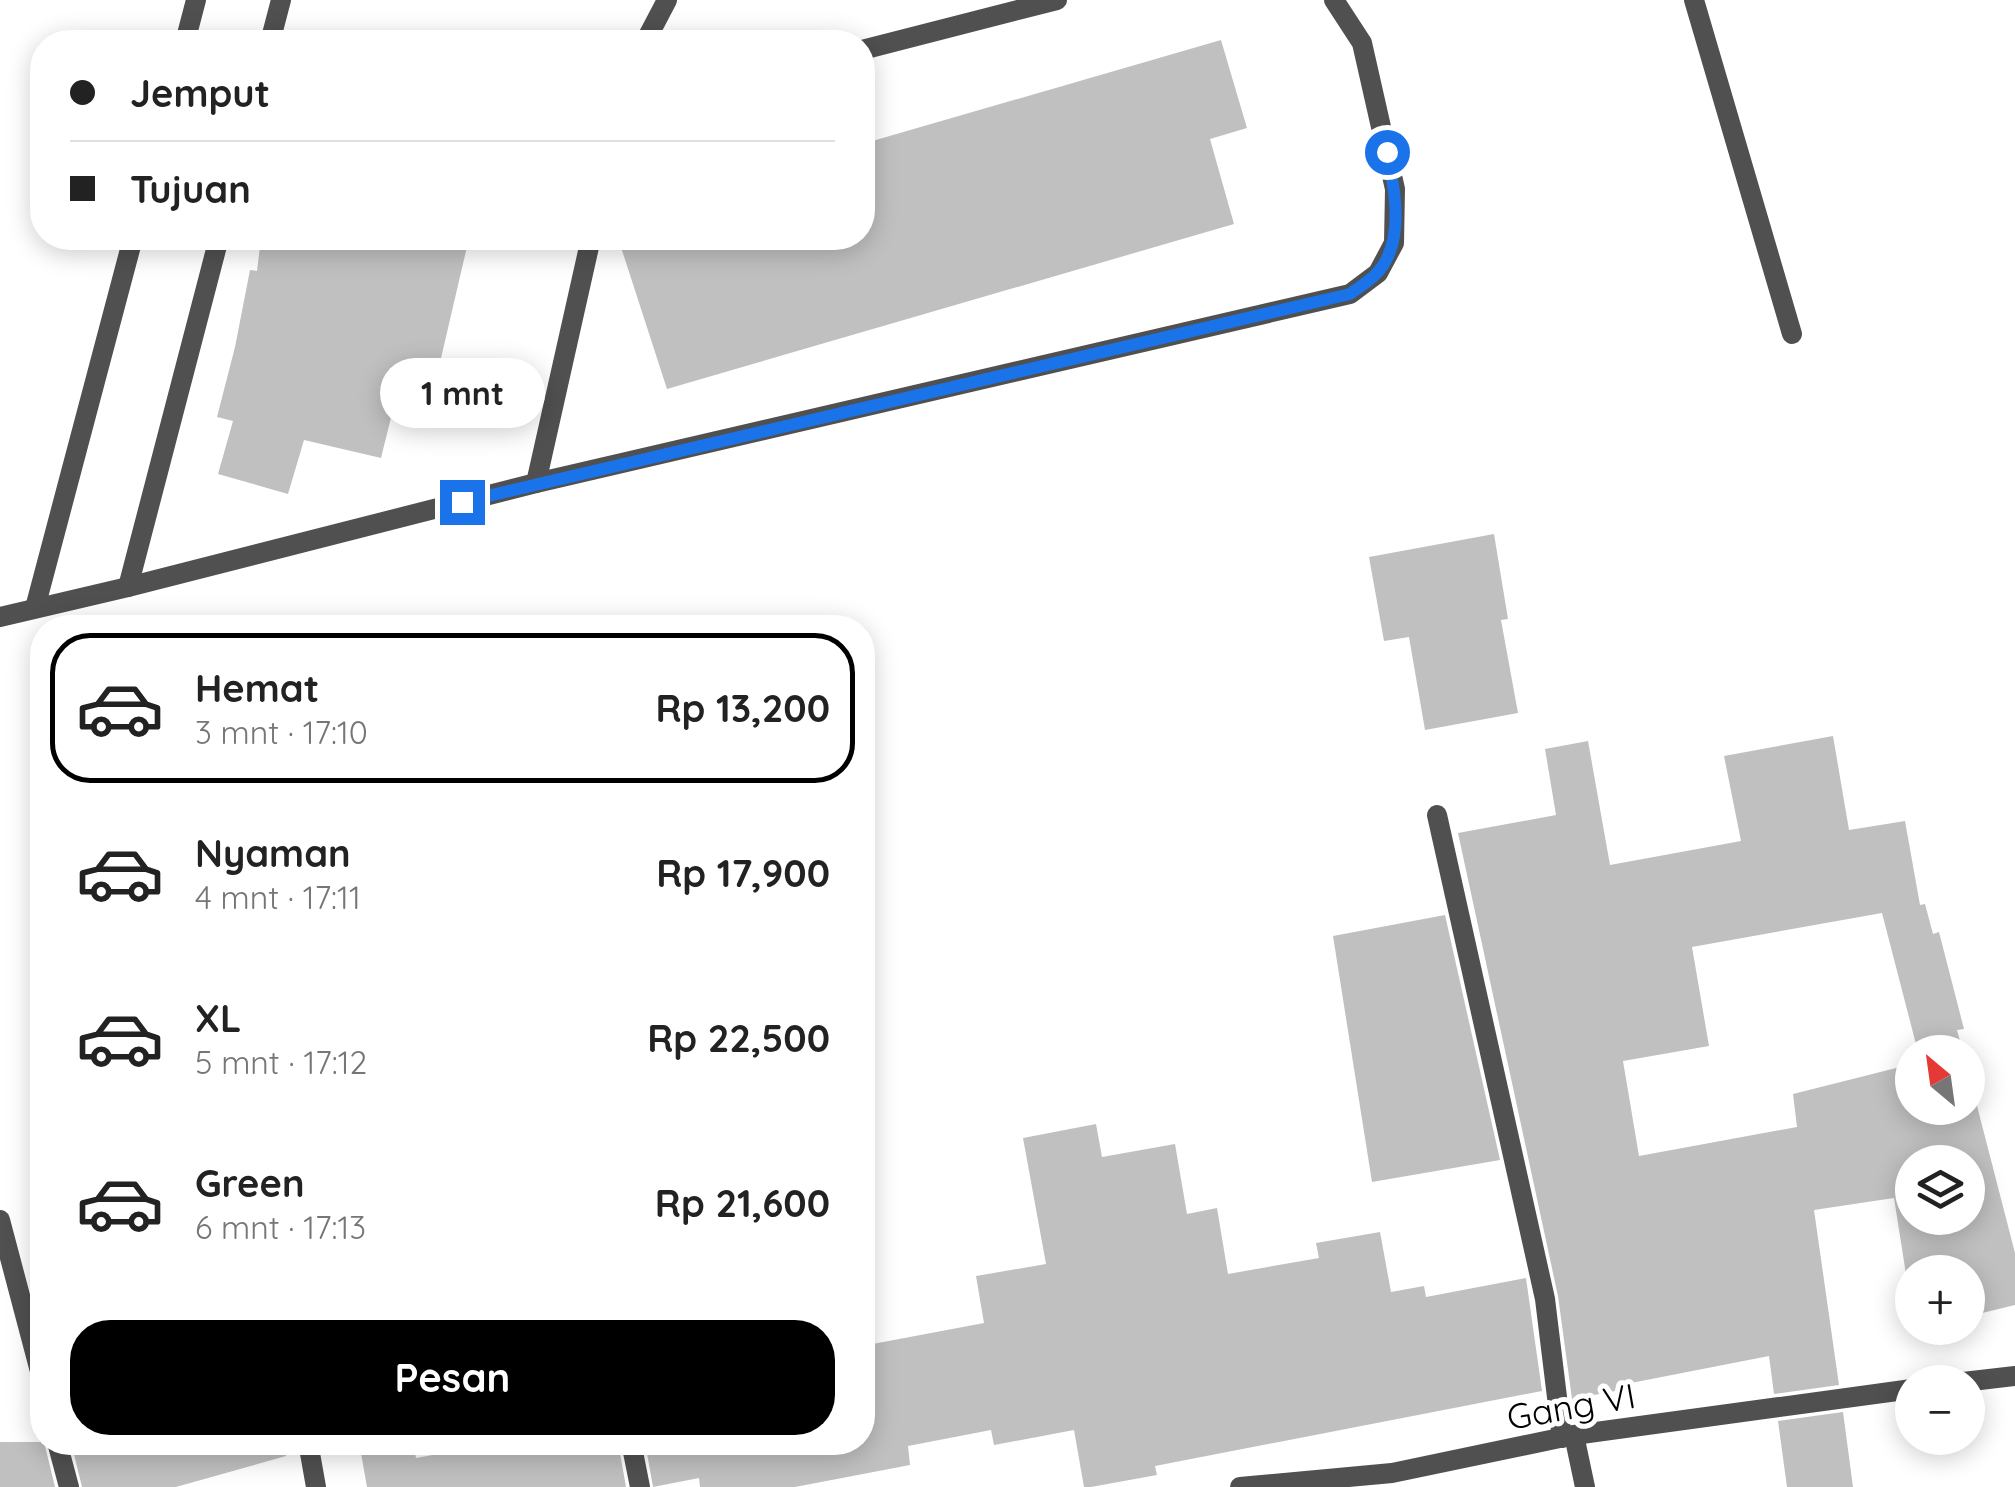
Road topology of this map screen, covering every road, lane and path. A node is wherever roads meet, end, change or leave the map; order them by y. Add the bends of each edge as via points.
1 (196, 0) edge
2 (282, 0) edge
3 (667, 0) edge
4 (1057, 0) edge
5 (1334, 0) edge
6 (1694, 0) edge
7 (188, 30) edge
8 (273, 30) edge
9 (651, 30) edge
10 (875, 47) edge
11 (130, 250) edge
12 (216, 250) edge
13 (588, 250) edge
14 (1792, 334) dead end
15 (536, 483) junction
16 (128, 587) junction
17 (35, 608) junction
18 (0, 616) edge
19 (1437, 815) dead end
20 (0, 1220) edge
21 (30, 1334) edge
22 (2015, 1376) edge
23 (1985, 1380) edge
24 (1895, 1392) edge
25 (1568, 1437) junction
26 (60, 1455) edge
27 (310, 1455) edge
28 (633, 1455) edge
29 (1393, 1480) edge
30 (69, 1487) edge
31 (316, 1487) edge
32 (640, 1487) edge
33 (1240, 1487) edge
34 (1585, 1487) edge

1 - 7 street
2 - 8 street
3 - 9 street
4 - 10 street
5 - 15 street via 1362,44 1395,189 1394,242 1378,273 1350,294
6 - 14 street
11 - 17 street
12 - 16 street
13 - 15 street
15 - 16 street
16 - 17 street
17 - 18 street
19 - 25 street via 1545,1299
20 - 21 street
22 - 23 street
24 - 25 street, Gang VI
25 - 29 street, Gang VI
25 - 34 street
26 - 30 street
27 - 31 street
28 - 32 street
29 - 33 street, Gang VI

